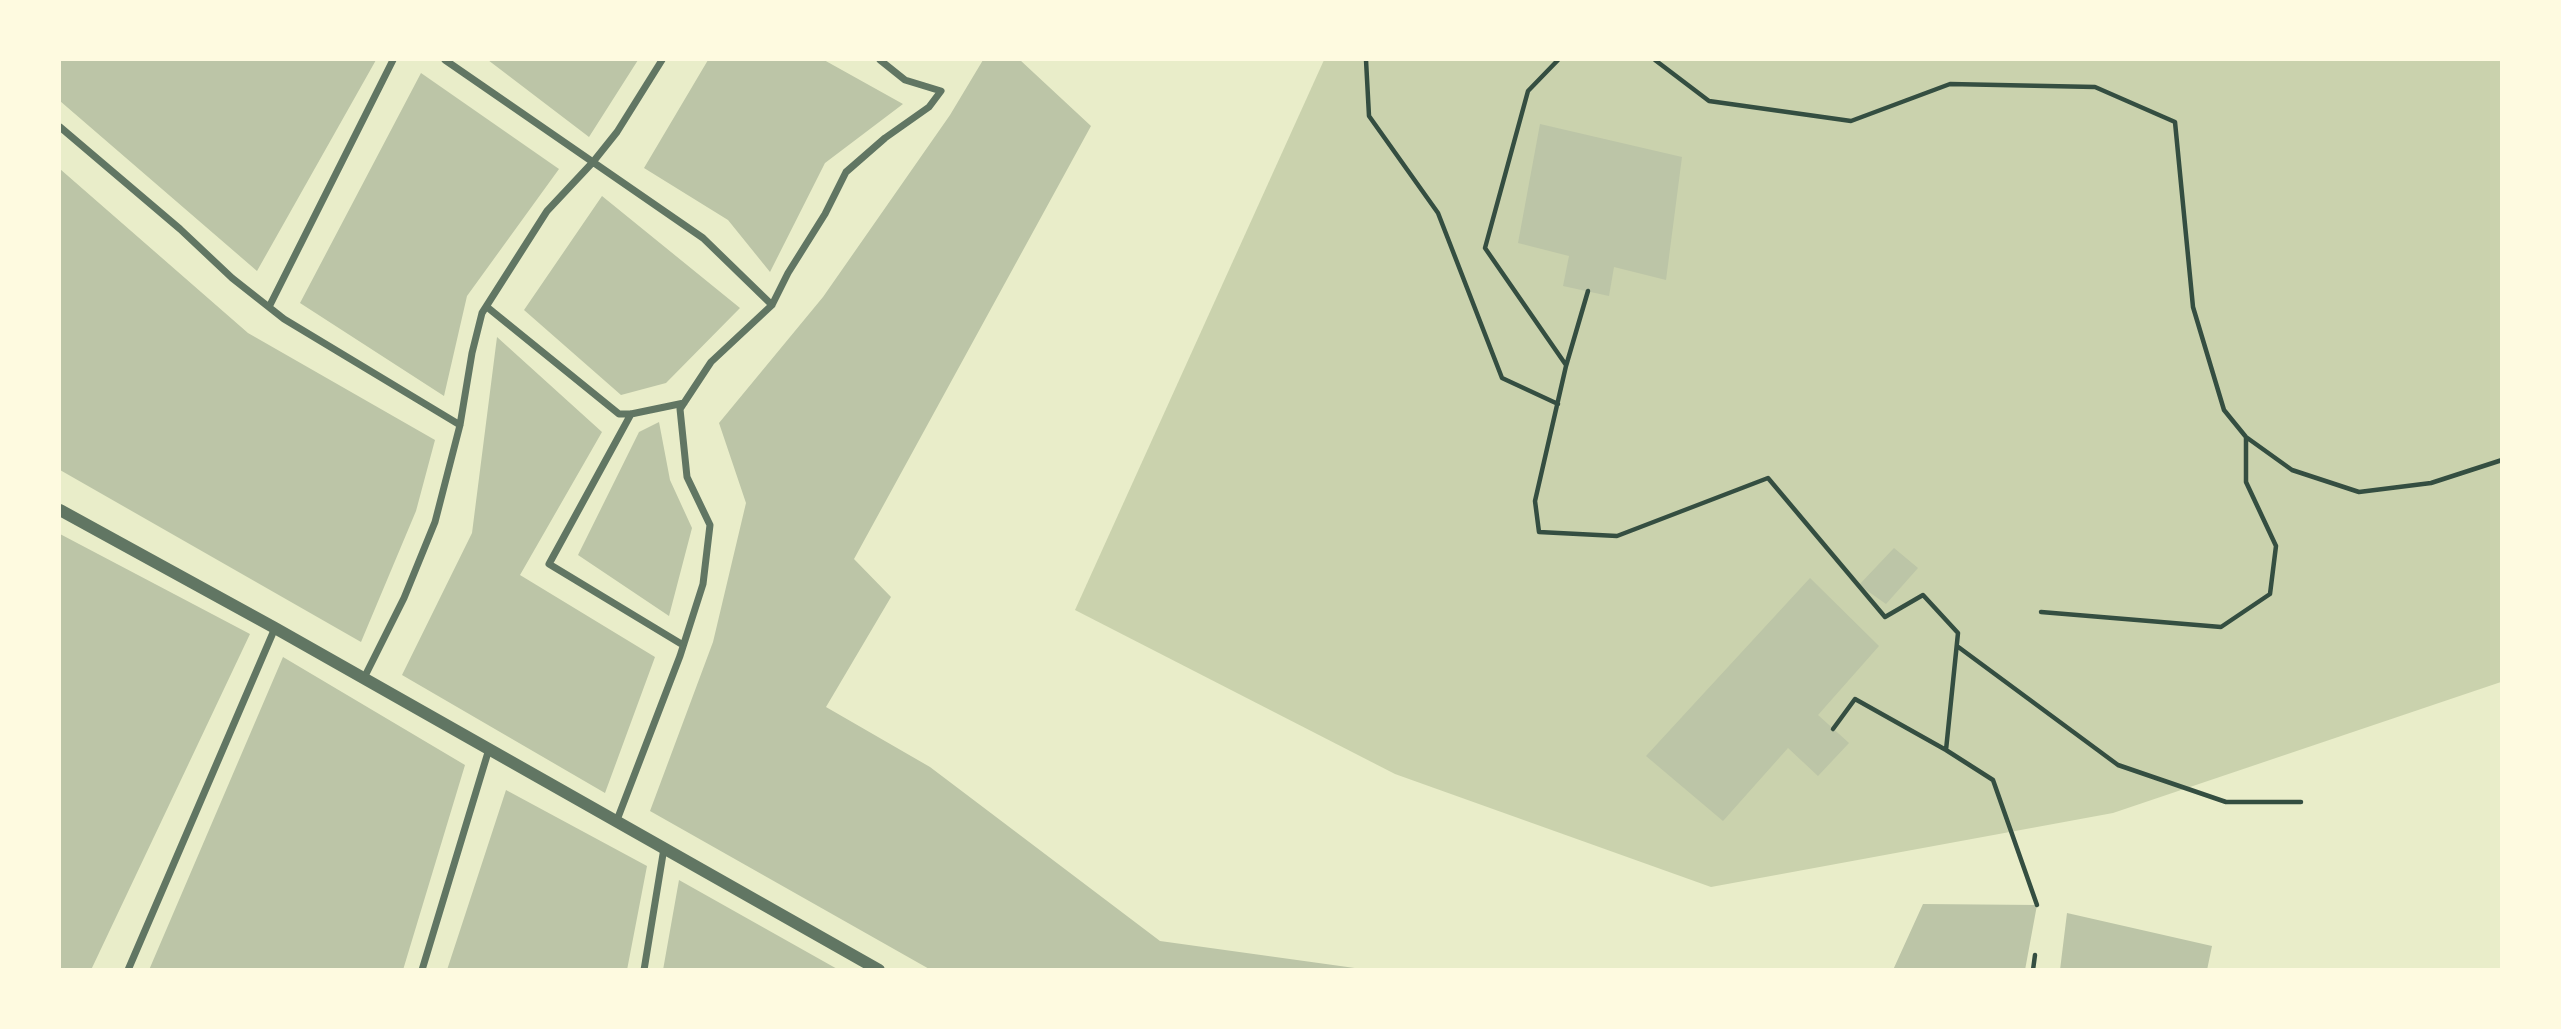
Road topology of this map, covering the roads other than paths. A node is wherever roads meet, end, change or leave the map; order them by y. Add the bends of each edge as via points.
1 (393, 60) edge
2 (445, 60) edge
3 (662, 60) edge
4 (880, 60) edge
5 (60, 127) edge
6 (593, 162) junction
7 (772, 305) junction
8 (269, 307) junction
9 (487, 307) junction
10 (684, 403) junction
11 (631, 414) junction
12 (460, 425) junction
13 (60, 510) edge
14 (275, 628) junction
15 (683, 645) junction
16 (364, 678) junction
17 (489, 748) junction
18 (617, 820) junction
19 (664, 847) junction
20 (128, 970) edge
21 (422, 970) edge
22 (644, 970) edge
23 (879, 970) edge

1 - 8 street
2 - 6 street
3 - 6 street
4 - 7 street via 905,80 941,91 929,107 846,172
5 - 8 street
6 - 7 street via 703,239
6 - 9 street via 547,211
7 - 10 street via 711,362
8 - 12 street
9 - 11 street via 619,414
9 - 12 street via 472,353
10 - 11 street
10 - 15 street via 680,409 687,477 710,525 703,584
11 - 15 street via 549,564
12 - 16 street via 435,522
13 - 14 street
14 - 16 street
14 - 20 street
15 - 18 street
16 - 17 street
17 - 18 street
17 - 21 street
18 - 19 street
19 - 22 street
19 - 23 street

